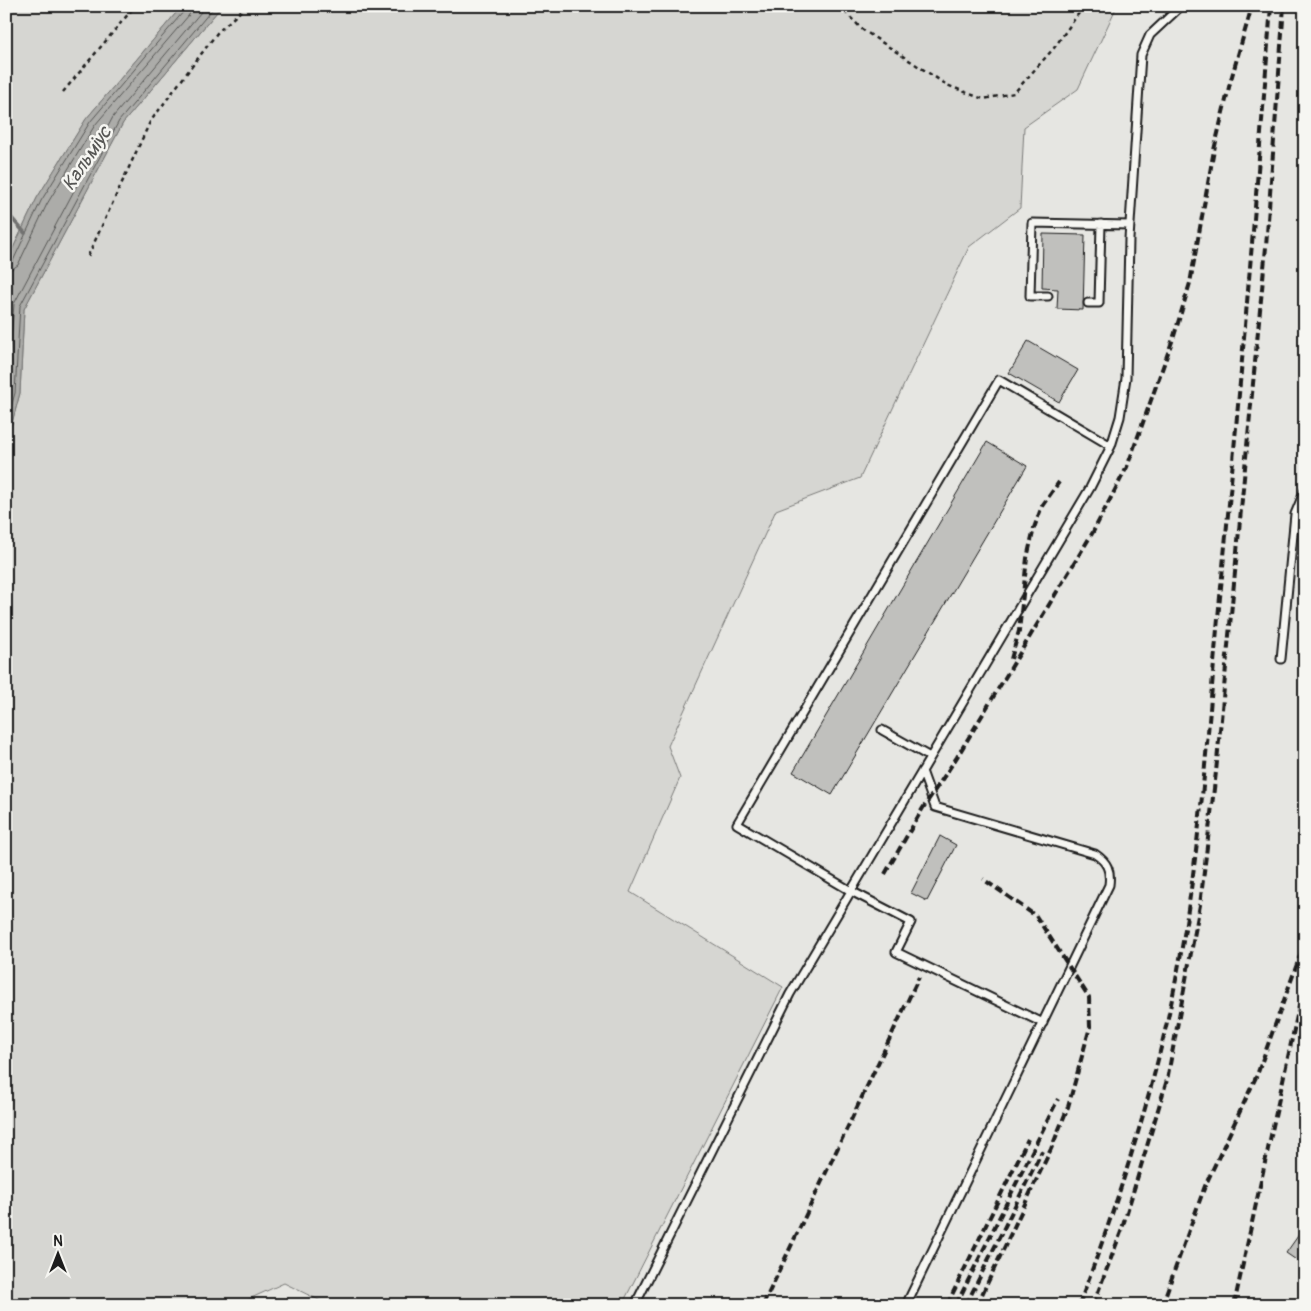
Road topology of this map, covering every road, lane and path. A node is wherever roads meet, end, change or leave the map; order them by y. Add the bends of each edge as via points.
1 (135, 6) edge
2 (246, 6) edge
3 (839, 6) edge
4 (1084, 6) edge
5 (1181, 6) edge
6 (63, 92) dead end
7 (1101, 224) junction
8 (1130, 225) junction
9 (88, 256) dead end
10 (1048, 296) dead end
11 (1088, 302) dead end
12 (1111, 446) junction
13 (1305, 490) edge
14 (1281, 659) dead end
15 (882, 730) dead end
16 (930, 757) junction
17 (922, 771) junction
18 (852, 891) junction
19 (1043, 1023) junction
20 (635, 1305) edge
21 (906, 1305) edge

1 - 6 path
2 - 9 path via 217,33 150,122
3 - 4 path via 862,30 947,85 983,99 1014,93 1054,48
5 - 8 lane via 1150,35 1141,55
7 - 8 lane
7 - 10 lane via 1032,223 1030,296
7 - 11 lane via 1099,303
8 - 12 lane via 1126,378
12 - 16 lane via 1090,488
12 - 18 lane via 999,380 737,824
13 - 14 lane via 1295,514
15 - 16 lane
16 - 17 lane
17 - 18 lane
17 - 19 lane via 935,807 1095,854 1108,867 1109,884
18 - 19 lane via 911,922 896,952
18 - 20 lane via 790,994
19 - 21 lane

